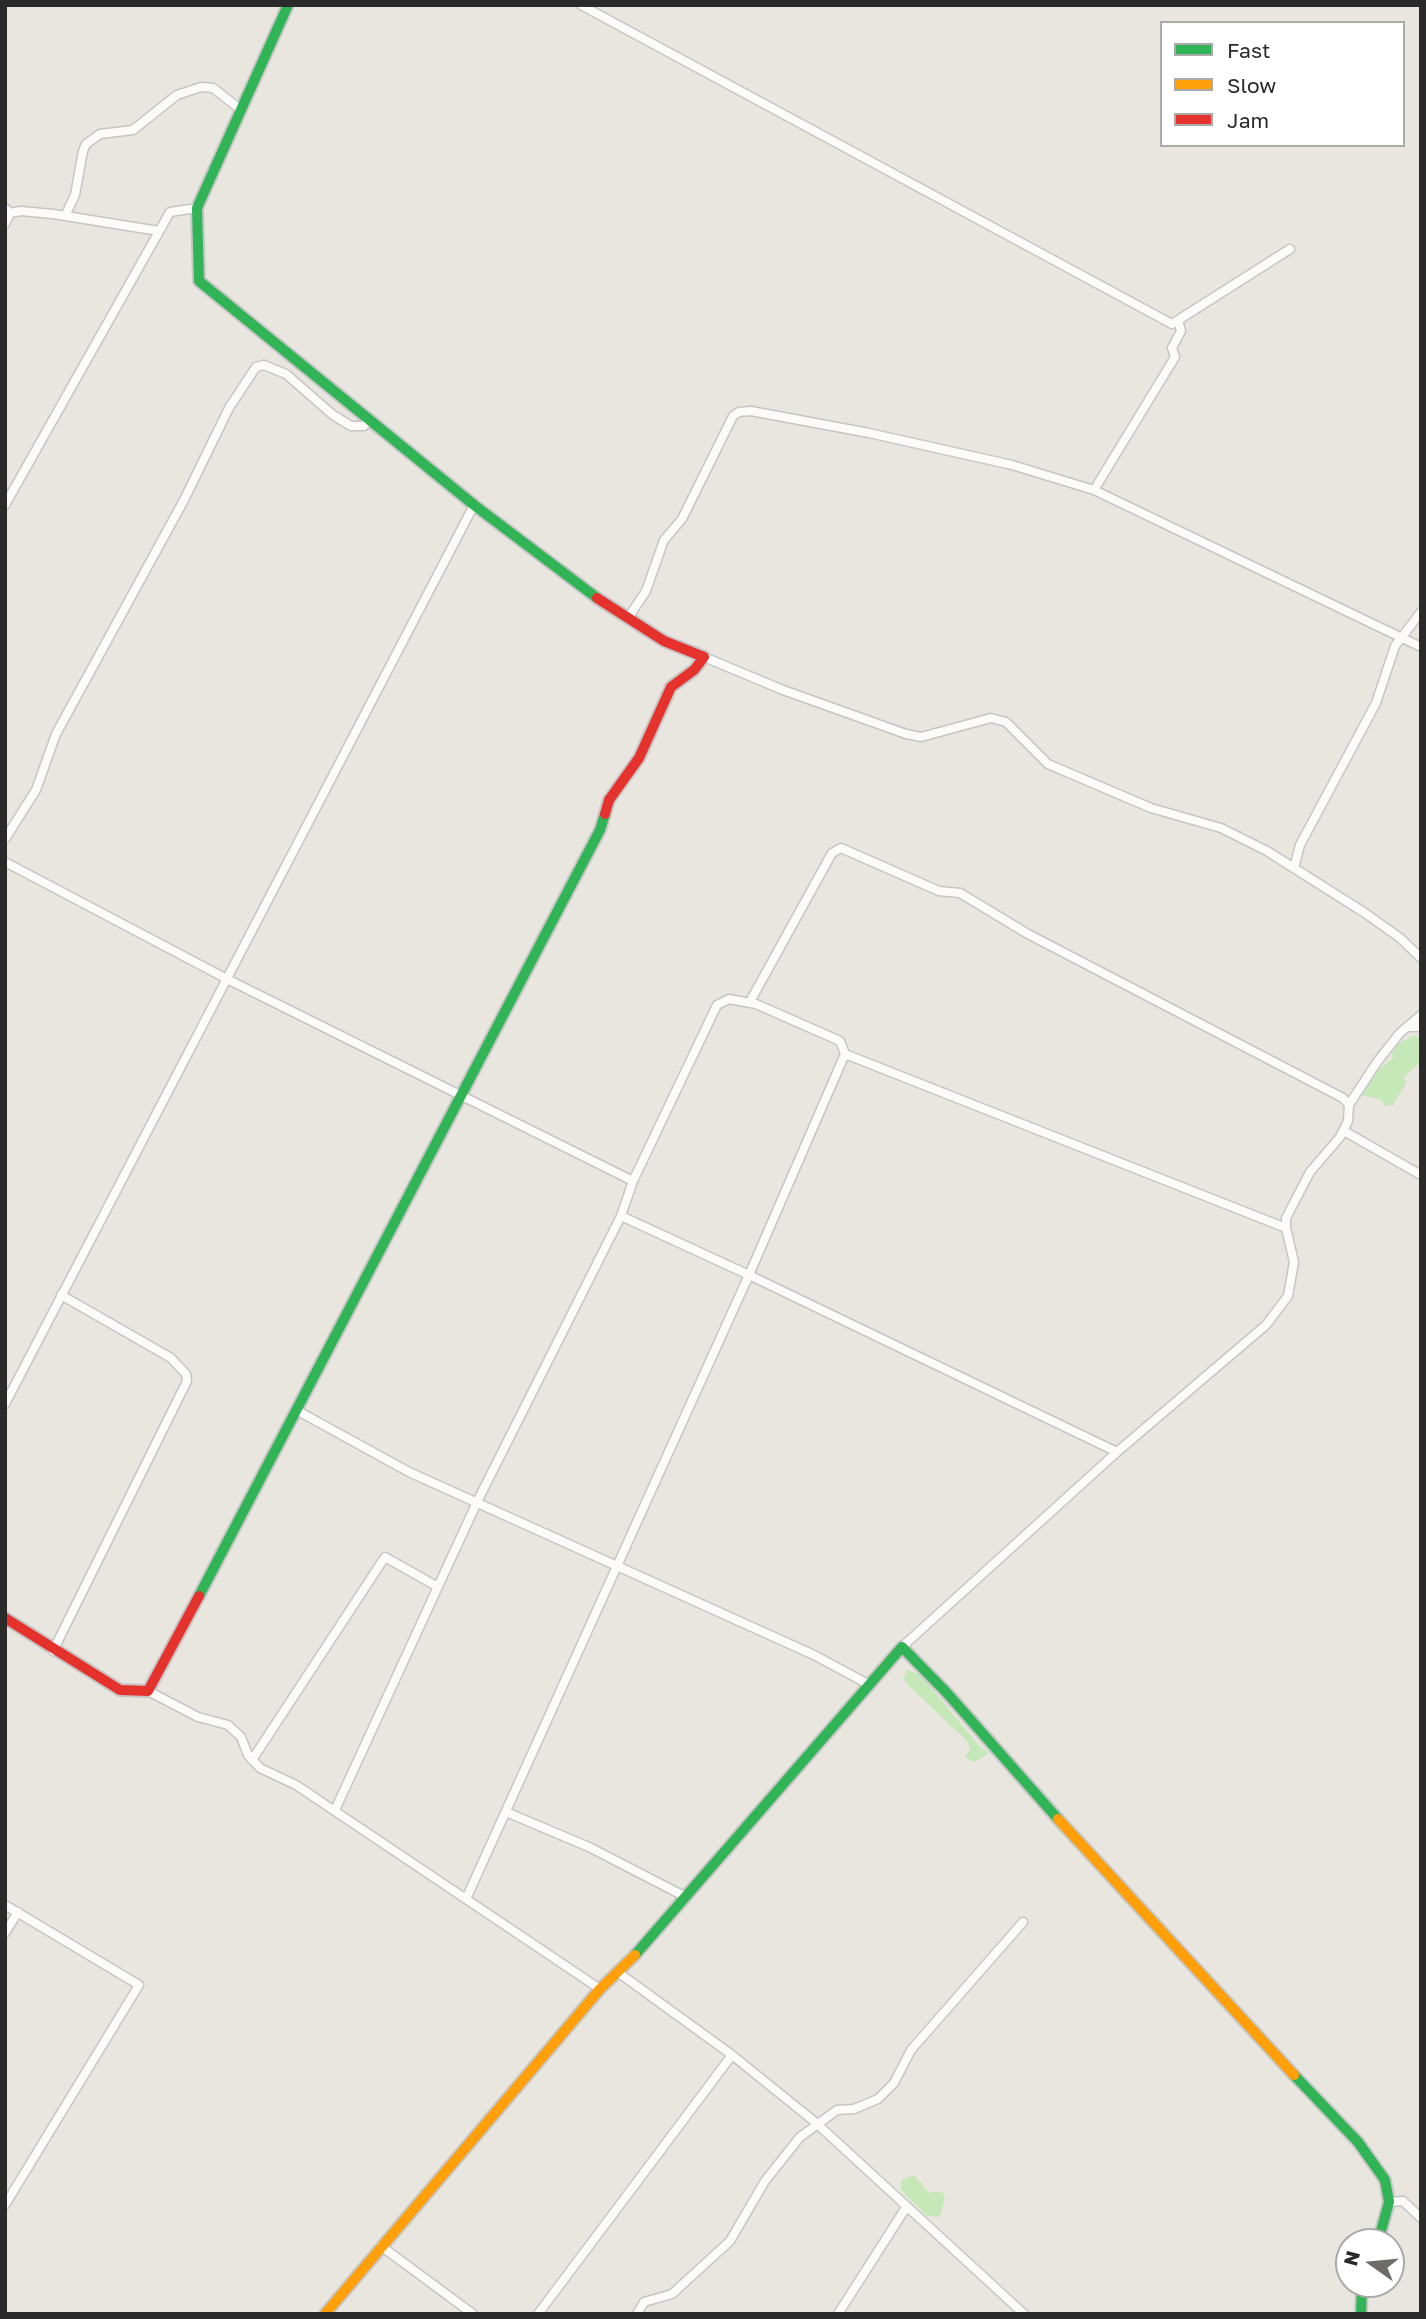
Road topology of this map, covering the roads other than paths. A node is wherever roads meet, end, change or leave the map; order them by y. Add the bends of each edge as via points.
1 (288, 5) edge
2 (581, 5) edge
3 (240, 109) junction
4 (197, 208) junction
5 (8, 211) edge
6 (65, 216) junction
7 (5, 224) edge
8 (159, 232) junction
9 (1290, 249) dead end
10 (1178, 320) junction
11 (369, 419) junction
12 (1094, 491) junction
13 (5, 505) edge
14 (474, 505) junction
15 (1421, 612) edge
16 (628, 618) junction
17 (1400, 637) junction
18 (1421, 647) edge
19 (704, 657) junction
20 (5, 839) edge
21 (5, 862) edge
22 (1294, 868) junction
23 (1421, 958) edge
24 (227, 979) junction
25 (752, 998) dead end
26 (1421, 1015) edge
27 (1407, 1027) junction
28 (1421, 1027) edge
29 (845, 1054) junction
30 (462, 1096) junction
31 (1349, 1105) junction
32 (1344, 1131) junction
33 (1421, 1175) edge
34 (632, 1181) junction
35 (621, 1216) junction
36 (1286, 1228) junction
37 (749, 1275) junction
38 (61, 1295) junction
39 (5, 1404) edge
40 (298, 1411) junction
41 (1117, 1452) junction
42 (478, 1500) junction
43 (618, 1566) junction
44 (438, 1587) junction
45 (5, 1618) edge
46 (902, 1647) junction
47 (53, 1651) junction
48 (868, 1684) junction
49 (148, 1691) junction
50 (252, 1760) junction
51 (335, 1810) junction
52 (506, 1812) junction
53 (684, 1896) junction
54 (466, 1899) junction
55 (5, 1905) edge
56 (18, 1912) junction
57 (1023, 1922) dead end
58 (5, 1933) edge
59 (619, 1973) junction
60 (600, 1989) junction
61 (732, 2054) junction
62 (817, 2124) junction
63 (1389, 2203) junction
64 (5, 2206) edge
65 (907, 2206) junction
66 (1421, 2218) edge
67 (1382, 2228) edge
68 (381, 2246) junction
69 (325, 2314) edge
70 (473, 2314) edge
71 (538, 2314) edge
72 (637, 2314) edge
73 (838, 2314) edge
74 (1024, 2314) edge

1 - 3 street
2 - 10 street via 1172,324
3 - 4 street
3 - 6 street via 213,88 201,87 177,95 133,131 100,134 83,151 75,195
4 - 8 street via 170,212
4 - 11 street via 199,281
5 - 6 street
5 - 7 street
6 - 8 street
8 - 13 street
9 - 10 street
10 - 12 street via 1181,331 1172,348 1175,357
11 - 14 street
11 - 20 street via 364,426 351,426 286,374 264,365 256,367 229,408 56,734 36,790
12 - 16 street via 1012,465 869,433 739,412 682,519 664,540 646,590
12 - 17 street
14 - 16 street
14 - 24 street
15 - 17 street
16 - 19 street via 664,641
17 - 18 street
17 - 22 street via 1376,703 1300,845
19 - 22 street via 783,690 921,737 991,718 1006,722 1048,764 1150,808 1221,828
19 - 30 street via 671,687 639,758 609,800 600,830
21 - 24 street
22 - 23 street via 1365,913
24 - 30 street
24 - 38 street
25 - 31 street via 832,853 841,848 939,891 960,893 1083,964 1332,1091
26 - 27 street
27 - 28 street
27 - 31 street
29 - 34 street via 840,1041 756,1004 729,999 718,1005
29 - 36 street
29 - 37 street
30 - 34 street
30 - 40 street
31 - 32 street
32 - 33 street
32 - 36 street via 1310,1172 1286,1217
34 - 35 street
35 - 37 street
35 - 42 street
36 - 41 street via 1294,1262 1288,1297 1266,1325
37 - 41 street
37 - 43 street
38 - 39 street
38 - 47 street via 171,1358 187,1381
40 - 42 street via 410,1472
40 - 49 street
41 - 46 street
42 - 43 street
42 - 44 street
43 - 48 street
43 - 52 street
44 - 50 street via 385,1557
44 - 51 street
45 - 47 street
46 - 48 street
46 - 63 street via 1242,2022 1358,2142 1385,2180
47 - 49 street via 120,1690
48 - 53 street
49 - 50 street via 198,1717 228,1725 241,1737
50 - 51 street
51 - 54 street
52 - 53 street via 589,1847
52 - 54 street
53 - 59 street
54 - 60 street
55 - 56 street
56 - 58 street
56 - 64 street via 139,1985
57 - 62 street via 911,2050 894,2083 878,2099 837,2110
59 - 60 street
59 - 61 street
60 - 68 street
61 - 62 street
61 - 71 street
62 - 65 street
62 - 72 street via 771,2173 730,2241 672,2294 644,2302
63 - 66 street via 1403,2201
63 - 67 street
65 - 73 street
65 - 74 street
68 - 69 street
68 - 70 street

